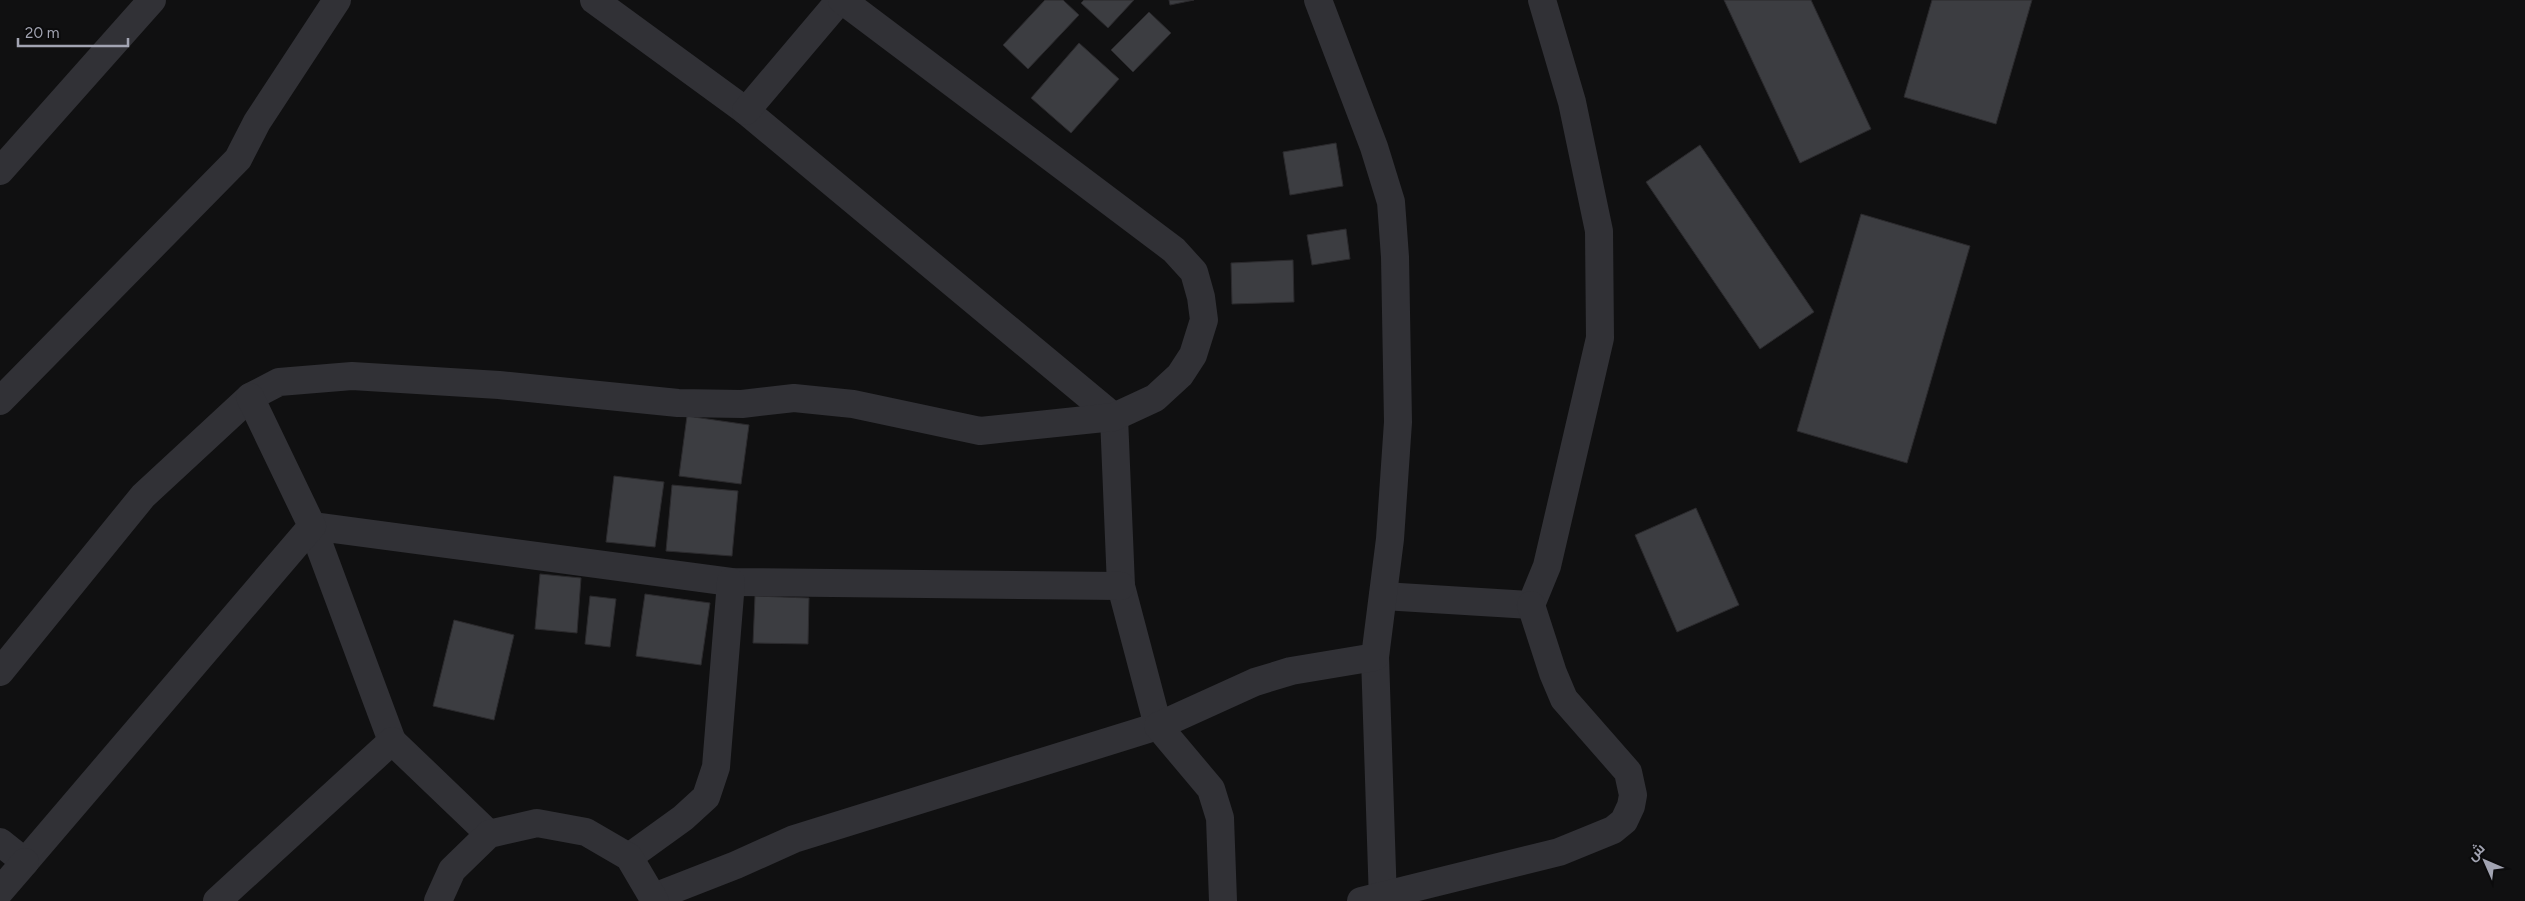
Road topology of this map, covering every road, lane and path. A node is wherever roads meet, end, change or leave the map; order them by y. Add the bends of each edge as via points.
1 (152, 0) edge
2 (337, 0) edge
3 (594, 0) edge
4 (841, 0) edge
5 (1318, 0) edge
6 (1542, 0) edge
7 (746, 111) junction
8 (0, 171) edge
9 (250, 397) junction
10 (0, 402) edge
11 (1114, 417) junction
12 (312, 526) junction
13 (731, 582) junction
14 (1121, 586) junction
15 (1383, 596) junction
16 (1531, 605) junction
17 (1375, 656) junction
18 (0, 672) edge
19 (1158, 726) junction
20 (392, 742) junction
21 (489, 834) junction
22 (0, 842) edge
23 (629, 857) junction
24 (25, 862) junction
25 (0, 891) edge
26 (654, 899) edge
27 (1375, 900) edge
28 (217, 901) edge
29 (438, 901) edge
30 (1223, 901) edge

1 - 8 street
2 - 10 street via 256,122 238,158
3 - 7 street
4 - 7 street
4 - 11 street via 1174,250 1194,272 1204,320 1193,355 1180,375 1155,398
5 - 15 street via 1374,147 1391,202 1398,422
6 - 16 street via 1572,102 1599,231 1600,338 1547,566
7 - 11 street
9 - 11 street via 279,382 352,376 499,385 678,403 742,404 794,398 853,404 980,431
9 - 12 street
9 - 18 street via 143,496
11 - 14 street
12 - 13 street
12 - 20 street
12 - 24 street
13 - 14 street
13 - 23 street via 716,767 706,797
14 - 19 street
15 - 16 street
15 - 17 street
16 - 27 street via 1564,699 1628,772 1633,795 1624,821 1613,830 1559,852
17 - 19 street via 1291,671 1255,682
17 - 27 street
19 - 26 street via 794,839
19 - 30 street via 1210,790 1220,818
20 - 21 street
20 - 28 street
21 - 23 street via 537,823 586,832
21 - 29 street via 452,870
22 - 24 street
23 - 26 street
24 - 25 street

